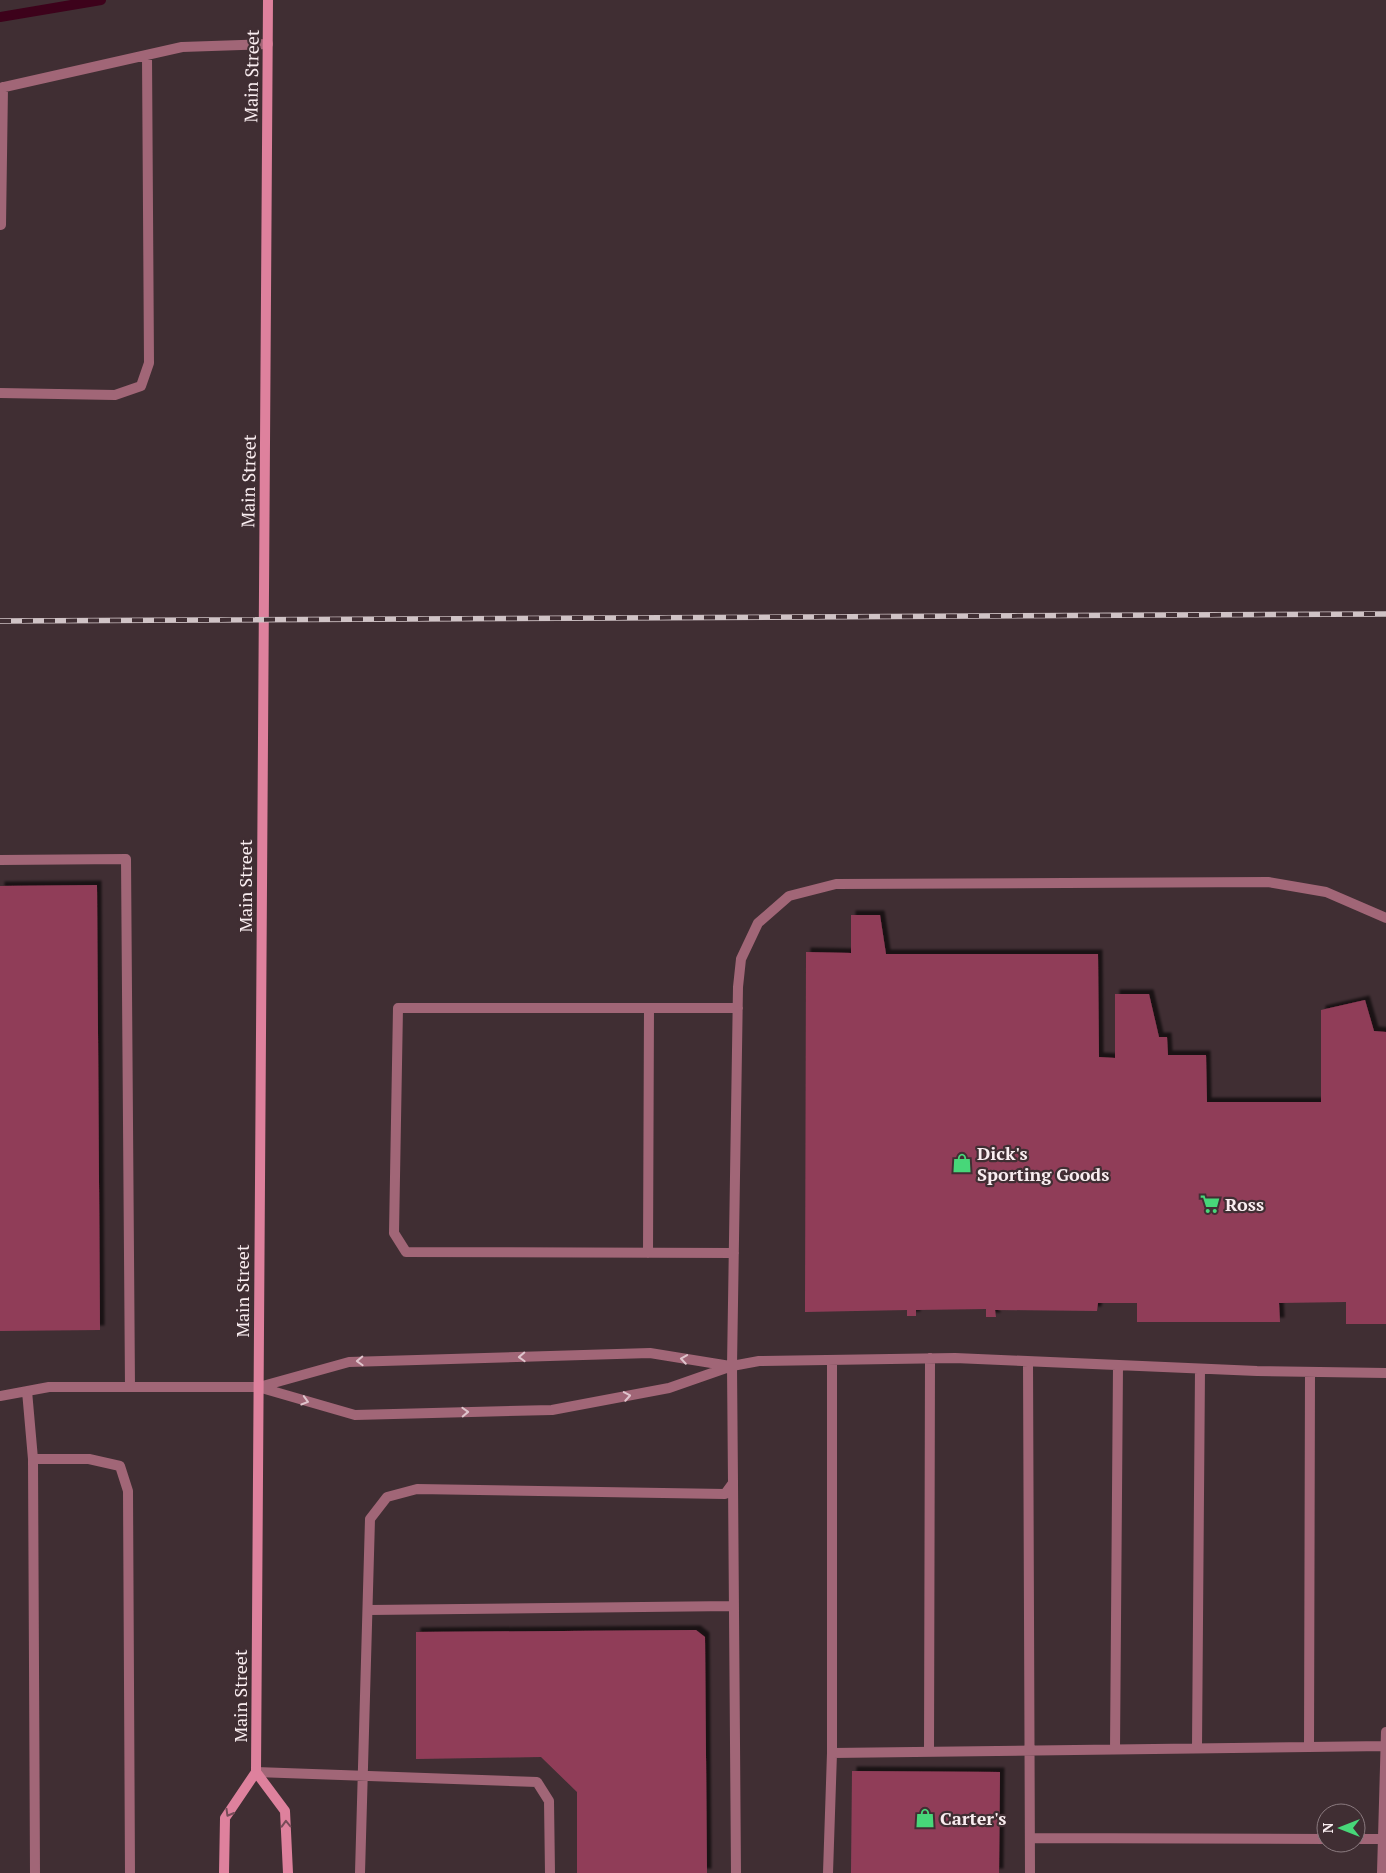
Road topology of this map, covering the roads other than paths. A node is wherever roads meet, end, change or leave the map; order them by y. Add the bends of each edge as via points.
1 (268, 0) edge
2 (268, 44) junction
3 (147, 56) junction
4 (2, 88) edge
5 (1, 225) edge
6 (0, 393) edge
7 (0, 860) edge
8 (1386, 918) edge
9 (649, 1008) junction
10 (738, 1008) junction
11 (648, 1253) junction
12 (734, 1253) junction
13 (930, 1358) junction
14 (832, 1360) junction
15 (1028, 1362) junction
16 (732, 1366) junction
17 (1118, 1366) junction
18 (1200, 1369) junction
19 (1310, 1372) junction
20 (1386, 1373) edge
21 (130, 1387) junction
22 (258, 1387) junction
23 (27, 1391) junction
24 (0, 1396) edge
25 (33, 1459) junction
26 (733, 1483) junction
27 (733, 1606) junction
28 (369, 1610) junction
29 (1386, 1732) edge
30 (1386, 1746) edge
31 (1310, 1747) junction
32 (1115, 1748) junction
33 (1197, 1748) junction
34 (1029, 1750) junction
35 (929, 1751) junction
36 (832, 1753) junction
37 (256, 1772) junction
38 (362, 1776) junction
39 (1030, 1838) junction
40 (1316, 1839) edge
41 (1366, 1839) edge
42 (1383, 1840) junction
43 (35, 1873) edge
44 (130, 1873) edge
45 (224, 1873) edge
46 (288, 1873) edge
47 (360, 1873) edge
48 (550, 1873) edge
49 (736, 1873) edge
50 (828, 1873) edge
51 (1030, 1873) edge
52 (1382, 1873) edge

1 - 2 street, Main Street
2 - 3 lane via 182,47
2 - 22 street, Main Street
3 - 4 lane
3 - 6 lane via 149,363 141,386 115,395
4 - 5 lane
7 - 21 lane via 126,860
8 - 10 lane via 1326,892 1268,882 836,884 789,896 758,923 741,959
9 - 10 lane
9 - 11 lane
9 - 11 lane via 398,1008 394,1233 406,1252
10 - 12 lane
11 - 12 lane
12 - 16 lane
13 - 14 lane
13 - 15 lane
13 - 35 lane
14 - 16 lane via 759,1361
14 - 36 lane
15 - 17 lane
15 - 34 lane
16 -> 22 lane via 650,1353 349,1362
22 -> 16 lane via 355,1415 552,1410 669,1388
16 - 26 lane
17 - 18 lane
17 - 32 lane
18 - 19 lane
18 - 33 lane
19 - 20 lane
19 - 31 lane
21 - 22 lane
21 - 23 lane via 49,1387
22 - 37 street, Main Street
23 - 24 lane
23 - 25 lane
25 - 43 lane
25 - 44 lane via 89,1459 120,1466 128,1491
26 - 27 lane
26 - 28 lane via 725,1494 417,1489 387,1497 370,1519
27 - 28 lane
27 - 49 lane
28 - 38 lane
29 - 30 lane
30 - 31 lane
30 - 42 lane
31 - 33 lane
32 - 33 lane
32 - 34 lane
34 - 35 lane
34 - 39 lane
35 - 36 lane
36 - 50 lane
37 - 38 lane
37 -> 45 street via 225,1818
46 -> 37 street via 285,1811
38 - 47 lane
38 - 48 lane via 537,1782 550,1800
39 - 40 lane
39 - 51 lane
41 - 42 lane
42 - 52 lane

